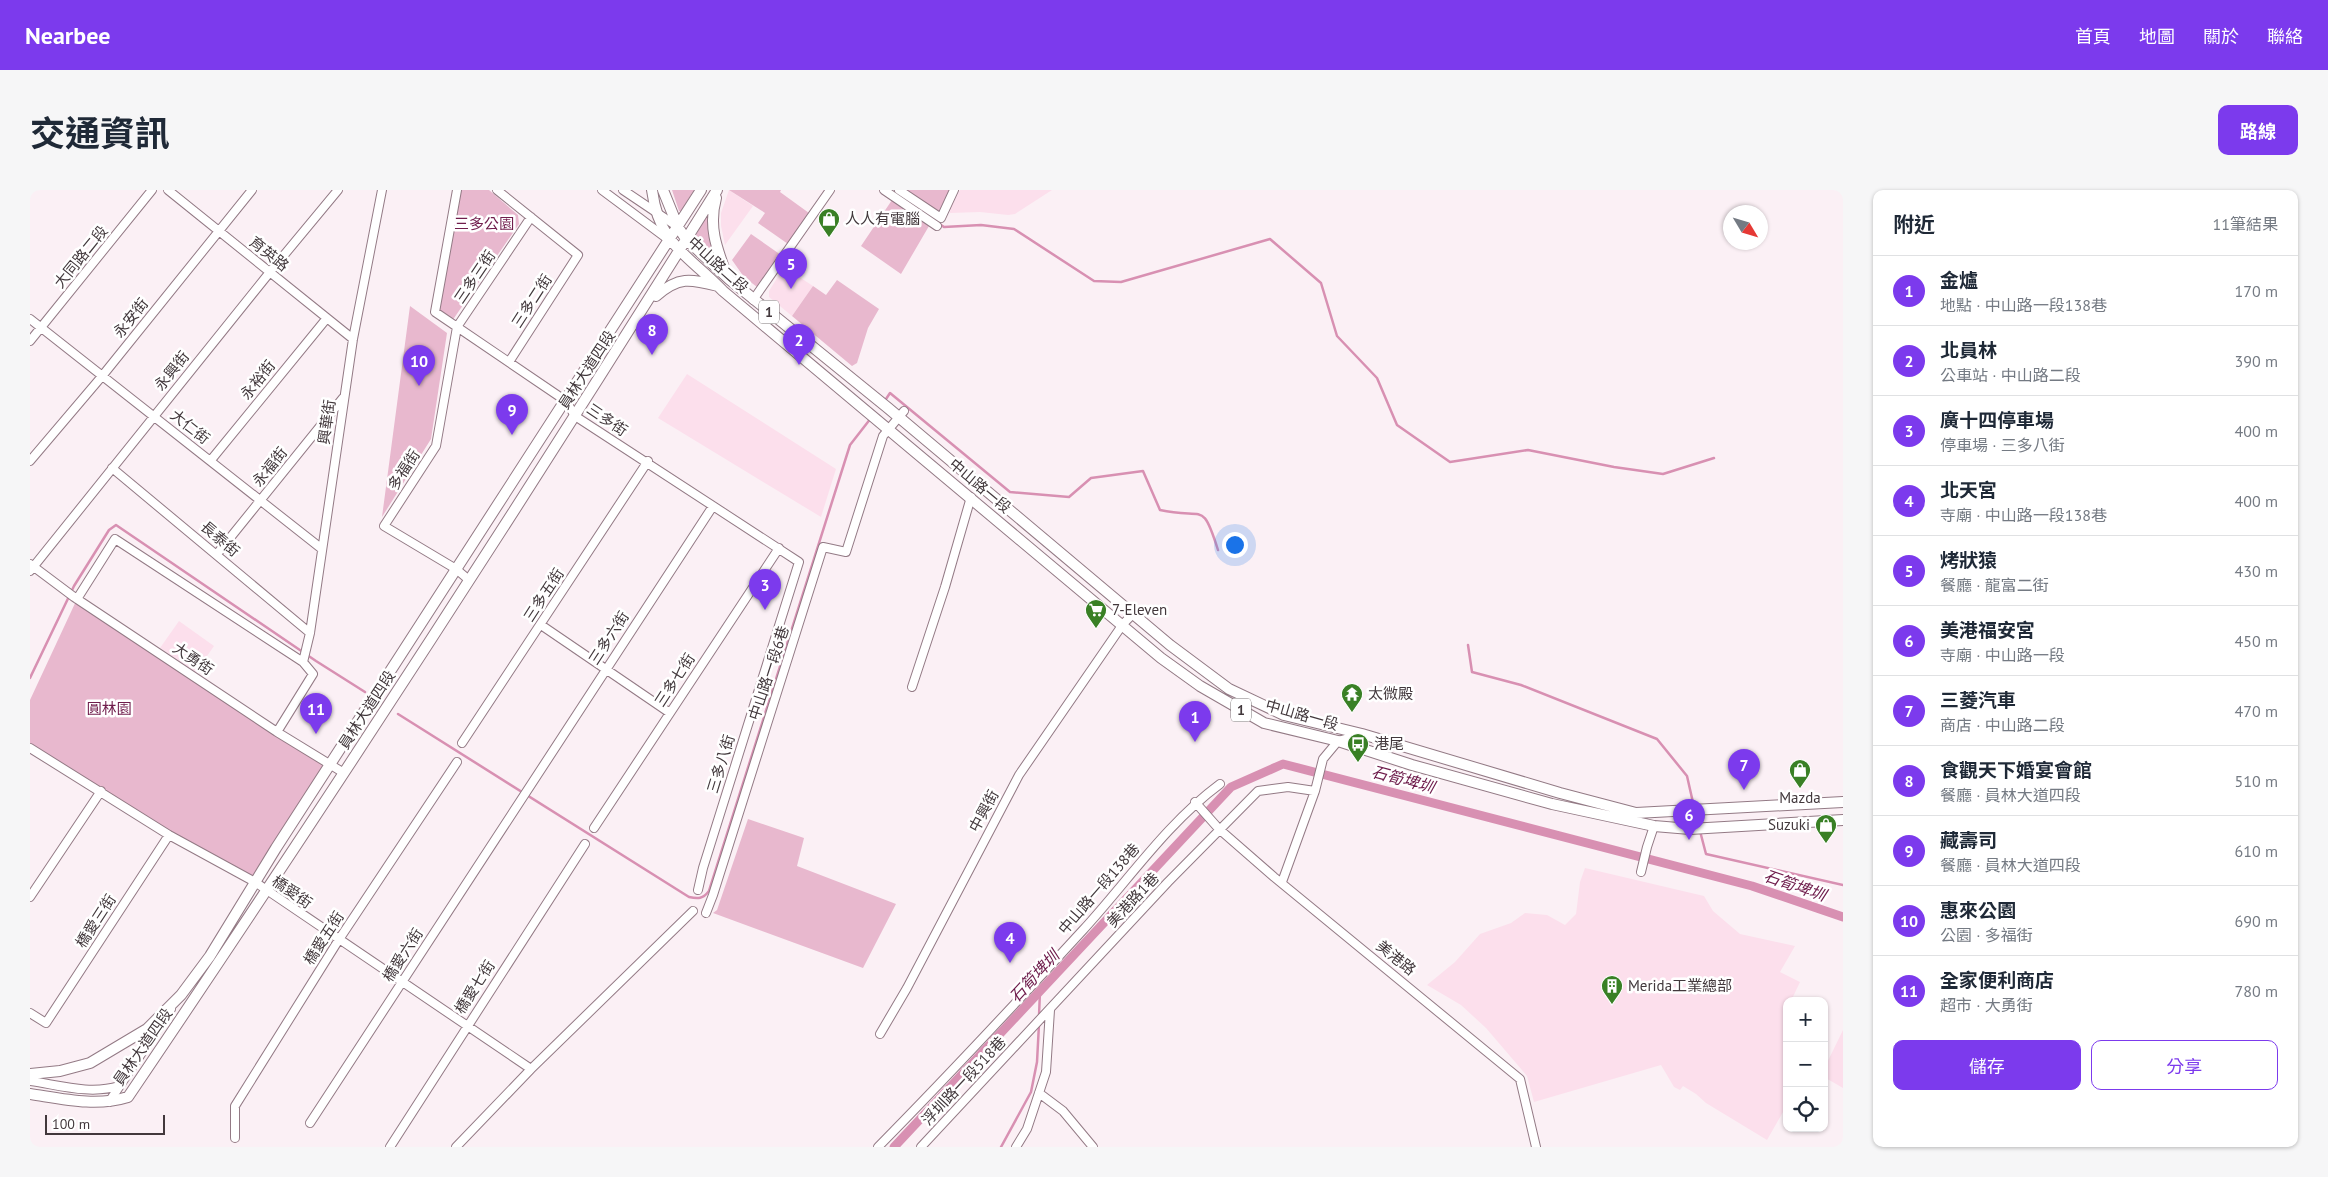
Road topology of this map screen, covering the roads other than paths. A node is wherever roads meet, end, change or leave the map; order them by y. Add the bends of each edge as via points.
1 (152, 190) edge
2 (168, 190) edge
3 (252, 190) edge
4 (338, 190) edge
5 (382, 190) edge
6 (456, 190) edge
7 (497, 190) edge
8 (602, 190) edge
9 (623, 190) edge
10 (652, 190) edge
11 (663, 190) edge
12 (701, 190) edge
13 (718, 190) edge
14 (830, 190) edge
15 (884, 190) edge
16 (899, 190) edge
17 (954, 190) edge
18 (657, 214) junction
19 (531, 217) junction
20 (939, 222) junction
21 (678, 227) junction
22 (218, 230) junction
23 (686, 239) junction
24 (670, 241) junction
25 (680, 252) junction
26 (270, 272) junction
27 (729, 279) junction
28 (719, 287) junction
29 (754, 300) junction
30 (649, 302) junction
31 (327, 318) junction
32 (30, 319) edge
33 (41, 327) junction
34 (457, 327) junction
35 (353, 339) junction
36 (30, 341) edge
37 (509, 362) junction
38 (103, 375) junction
39 (344, 398) junction
40 (566, 401) junction
41 (888, 408) joint
42 (902, 414) junction
43 (154, 416) junction
44 (575, 416) junction
45 (878, 419) joint
46 (324, 422) junction
47 (340, 426) junction
48 (889, 429) junction
49 (211, 460) junction
50 (30, 461) edge
51 (648, 461) junction
52 (112, 468) junction
53 (971, 497) junction
54 (260, 500) junction
55 (713, 506) junction
56 (779, 548) junction
57 (322, 549) junction
58 (217, 554) junction
59 (799, 562) joint
60 (31, 567) edge
61 (456, 569) junction
62 (469, 580) junction
63 (75, 598) junction
64 (1133, 614) junction
65 (1123, 624) junction
66 (541, 625) junction
67 (310, 633) junction
68 (303, 661) junction
69 (605, 668) junction
70 (912, 687) dead end
71 (670, 713) junction
72 (277, 732) junction
73 (1362, 734) junction
74 (1338, 741) junction
75 (462, 743) dead end
76 (30, 748) edge
77 (458, 762) dead end
78 (330, 764) junction
79 (344, 773) junction
80 (1220, 784) dead end
81 (101, 791) junction
82 (1315, 791) junction
83 (518, 802) joint
84 (1195, 802) junction
85 (1843, 802) edge
86 (1843, 820) edge
87 (1654, 826) junction
88 (594, 828) dead end
89 (1219, 829) junction
90 (169, 835) junction
91 (585, 844) dead end
92 (1641, 872) dead end
93 (255, 882) junction
94 (1282, 882) junction
95 (698, 890) dead end
96 (266, 891) junction
97 (30, 897) edge
98 (693, 912) dead end
99 (706, 912) dead end
100 (338, 940) junction
101 (402, 982) junction
102 (181, 995) junction
103 (1050, 1010) junction
104 (30, 1013) edge
105 (1042, 1018) joint
106 (466, 1026) junction
107 (880, 1034) dead end
108 (531, 1070) junction
109 (30, 1074) edge
110 (30, 1081) edge
111 (119, 1086) junction
112 (1039, 1093) junction
113 (30, 1094) edge
114 (109, 1102) junction
115 (310, 1123) dead end
116 (235, 1138) dead end
117 (390, 1147) edge
118 (456, 1147) edge
119 (878, 1147) edge
120 (921, 1147) edge
121 (1016, 1147) edge
122 (1093, 1147) edge
123 (1536, 1147) edge

1 - 33 street, 大同路二段
2 - 22 street, 育英路
3 - 22 street, 永安街
4 - 26 street, 永興街
5 - 35 street, 興華街
6 - 34 street, 三多街 via 435,312
7 - 19 street
8 - 24 street, 中山路二段
9 - 18 street, 中山路二段
10 - 18 main road, 1
11 - 21 main road, 1
12 - 21 main road, 員林大道四段
13 - 23 main road, 員林大道四段
13 - 27 main road via 712,228
14 - 29 street
15 - 20 street
16 - 20 street
17 - 20 street
18 - 21 street, 中山路二段 / 1
18 - 24 main road, 1
19 - 34 street, 三多三街
19 - 37 street, 三多二街 via 578,254
21 - 23 main road, 中山路二段 / 1
21 - 24 main road, 員林大道四段
22 - 26 street, 育英路
22 - 38 street, 永安街
23 - 25 main road, 員林大道四段
23 - 27 main road, 中山路二段 / 1
24 - 25 main road, 中山路二段 / 1
24 - 40 main road, 員林大道四段
25 - 28 main road, 中山路二段 / 1
25 - 30 main road, 員林大道四段
26 - 31 street, 育英路
26 - 43 street, 永興街
27 - 29 main road, 中山路二段 / 1
28 - 30 main road via 679,281 667,286
28 - 45 main road, 中山路二段 / 1
29 - 41 main road, 中山路二段 / 1
30 - 44 main road, 員林大道四段
31 - 35 street, 育英路
31 - 49 street, 永裕街
32 - 33 street, 大仁街
33 - 36 street, 大同路二段
33 - 38 street, 大仁街
34 - 37 street, 三多街
34 - 61 street, 多福街 via 436,446 384,526
35 - 39 street, 興華街
37 - 40 street, 三多街
38 - 43 street, 大仁街
38 - 50 street, 永安街
39 - 46 street, 永福街
39 - 47 street, 興華街
40 - 44 street, 三多街
40 - 61 main road, 員林大道四段
41 - 42 main road, 中山路一段 / 1
42 - 48 street, 中山路一段6巷
42 - 64 main road, 中山路一段 / 1
43 - 49 street, 大仁街
43 - 52 street, 永興街
44 - 51 street, 三多街
44 - 62 main road, 員林大道四段
45 - 48 main road, 中山路一段 / 1
46 - 47 street
46 - 54 street, 永福街
47 - 57 street, 興華街
48 - 53 main road, 中山路一段 / 1
48 - 99 street, 中山路一段6巷 via 883,436 846,552 823,546
49 - 54 street, 大仁街
51 - 55 street, 三多街
51 - 66 street, 三多五街
52 - 58 street, 長泰街
52 - 60 street, 永興街
53 - 65 main road, 中山路一段 / 1
53 - 70 street
54 - 57 street, 大仁街
54 - 58 street, 永福街
55 - 56 street, 三多街
55 - 69 street, 三多六街
56 - 59 street, 三多街
56 - 71 street, 三多七街
57 - 67 street, 興華街
58 - 67 street, 長泰街
59 - 95 street, 三多八街 via 702,868
60 - 63 street, 大勇街
61 - 62 street, 多福街
61 - 78 main road, 員林大道四段
62 - 79 main road, 員林大道四段
63 - 68 street via 115,539
63 - 72 street, 大勇街
64 - 65 street, 中興街
64 - 73 main road, 中山路一段 / 1 via 1229,689 1284,714
65 - 74 main road, 中山路一段 / 1 via 1161,658 1200,686 1264,723
65 - 107 street, 中興街 via 1019,775
66 - 69 street
66 - 75 street, 三多五街
67 - 68 street, 興華街
68 - 72 street via 313,674
69 - 71 street
69 - 83 street, 三多六街
71 - 88 street, 三多七街
72 - 78 street, 大勇街
73 - 74 street
73 - 85 main road, 中山路一段 / 1 via 1636,813
74 - 82 street via 1323,759
74 - 87 main road, 中山路一段 / 1 via 1552,804
76 - 81 street, 橋愛街
77 - 100 street, 橋愛五街
78 - 79 street, 大勇街
78 - 93 main road, 員林大道四段
79 - 96 main road, 員林大道四段
80 - 84 street, 中山路一段138巷
81 - 90 street, 橋愛街
81 - 97 street
82 - 89 street, 美港路1巷 via 1288,787 1258,791
82 - 94 street
83 - 101 street, 橋愛六街
84 - 89 street, 美港路
84 - 119 street, 中山路一段138巷 via 1083,930
86 - 87 main road, 中山路一段 / 1 via 1690,830
87 - 92 street
89 - 94 street, 美港路
89 - 103 street, 美港路1巷
90 - 93 street, 橋愛街
90 - 104 street, 橋愛三街 via 46,1023
91 - 106 street, 橋愛七街
93 - 96 street, 橋愛街
93 - 102 main road, 員林大道四段 via 210,956
94 - 123 street, 美港路 via 1520,1079
96 - 100 street, 橋愛街
96 - 114 main road, 員林大道四段 via 128,1097
98 - 108 street
100 - 101 street, 橋愛街
100 - 116 street, 橋愛五街 via 236,1106
101 - 106 street, 橋愛街
101 - 115 street, 橋愛六街
102 - 109 main road, 員林大道四段 via 148,1029 90,1062 60,1072
102 - 111 street
103 - 105 street, 美港路1巷
103 - 112 street via 1046,1072
105 - 120 street, 浮圳路一段518巷
106 - 108 street, 橋愛街
106 - 117 street, 橋愛七街
108 - 118 street
110 - 111 street via 85,1089 105,1090
111 - 114 street
112 - 121 street via 1028,1129
112 - 122 street via 1063,1111
113 - 114 main road, 員林大道四段

